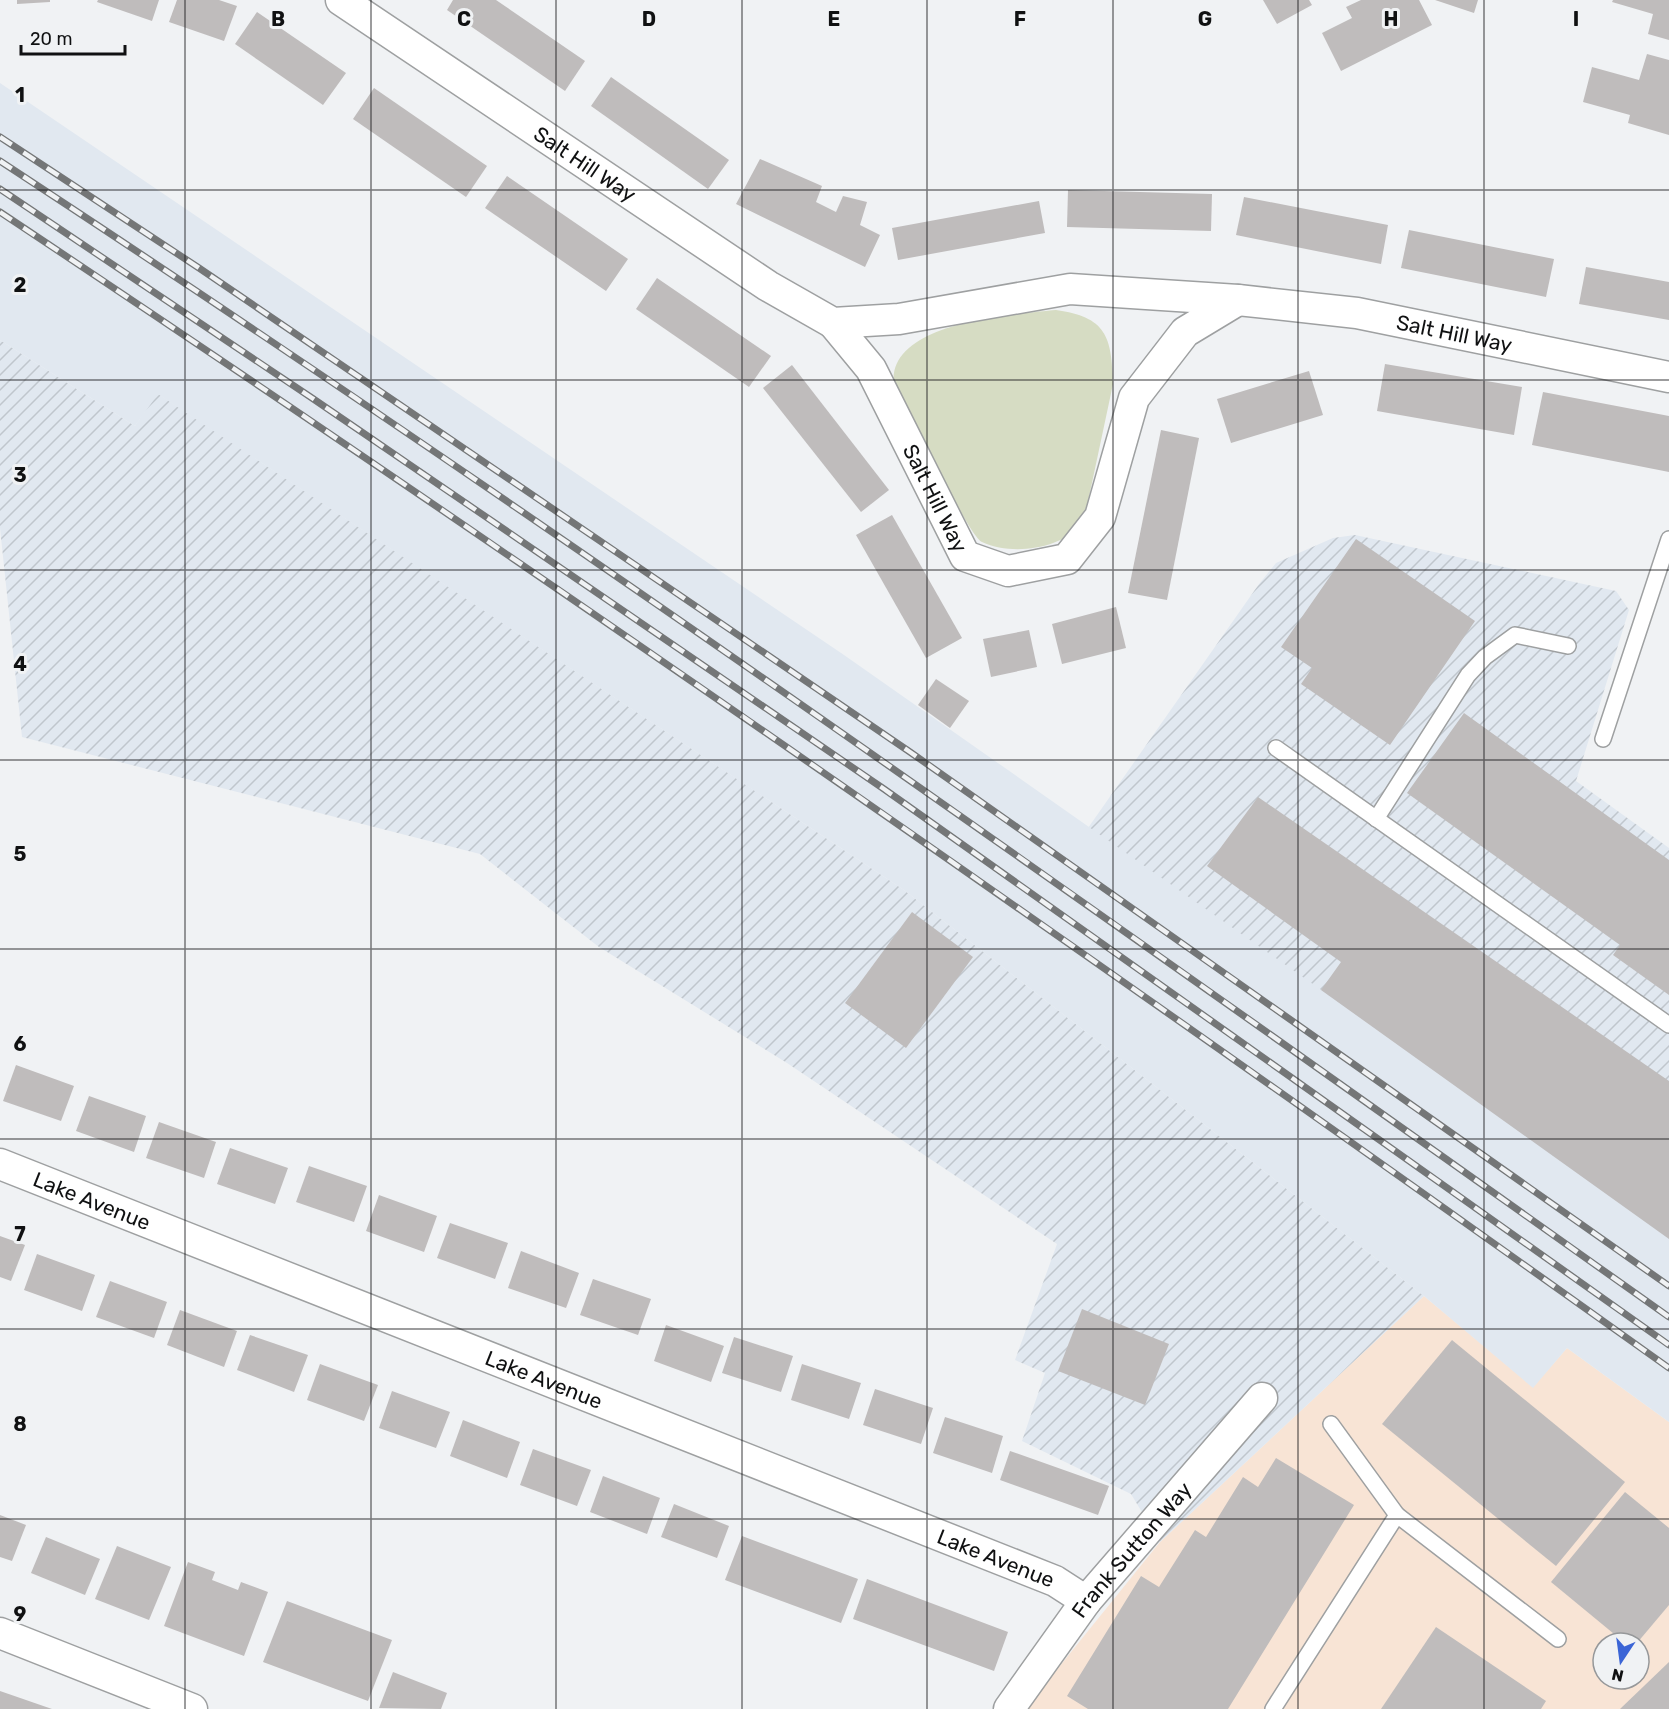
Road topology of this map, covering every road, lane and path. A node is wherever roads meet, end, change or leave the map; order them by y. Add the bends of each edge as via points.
1 (341, 0) edge
2 (1238, 300) junction
3 (833, 323) junction
4 (1669, 377) edge
5 (1669, 539) edge
6 (1568, 646) dead end
7 (1603, 739) dead end
8 (1276, 748) dead end
9 (1376, 819) junction
10 (1669, 1025) edge
11 (0, 1164) edge
12 (1262, 1398) dead end
13 (1330, 1424) dead end
14 (1397, 1515) junction
15 (1086, 1601) junction
16 (0, 1633) edge
17 (1558, 1639) dead end
18 (192, 1709) edge
19 (1009, 1709) edge
20 (1273, 1709) edge

1 - 3 street, Salt Hill Way via 768,286
2 - 3 street, Salt Hill Way via 1070,289 899,319
2 - 3 street, Salt Hill Way via 1185,332 1134,398 1100,517 1067,559 1008,572 965,556 871,369
2 - 4 street, Salt Hill Way via 1357,313
5 - 7 lane
6 - 9 lane via 1515,635 1485,657 1468,675
8 - 9 lane
9 - 10 lane
11 - 15 street, Lake Avenue via 1055,1581
12 - 15 street, Frank Sutton Way
13 - 14 lane
14 - 17 lane
14 - 20 lane
15 - 19 street, Frank Sutton Way
16 - 18 street

